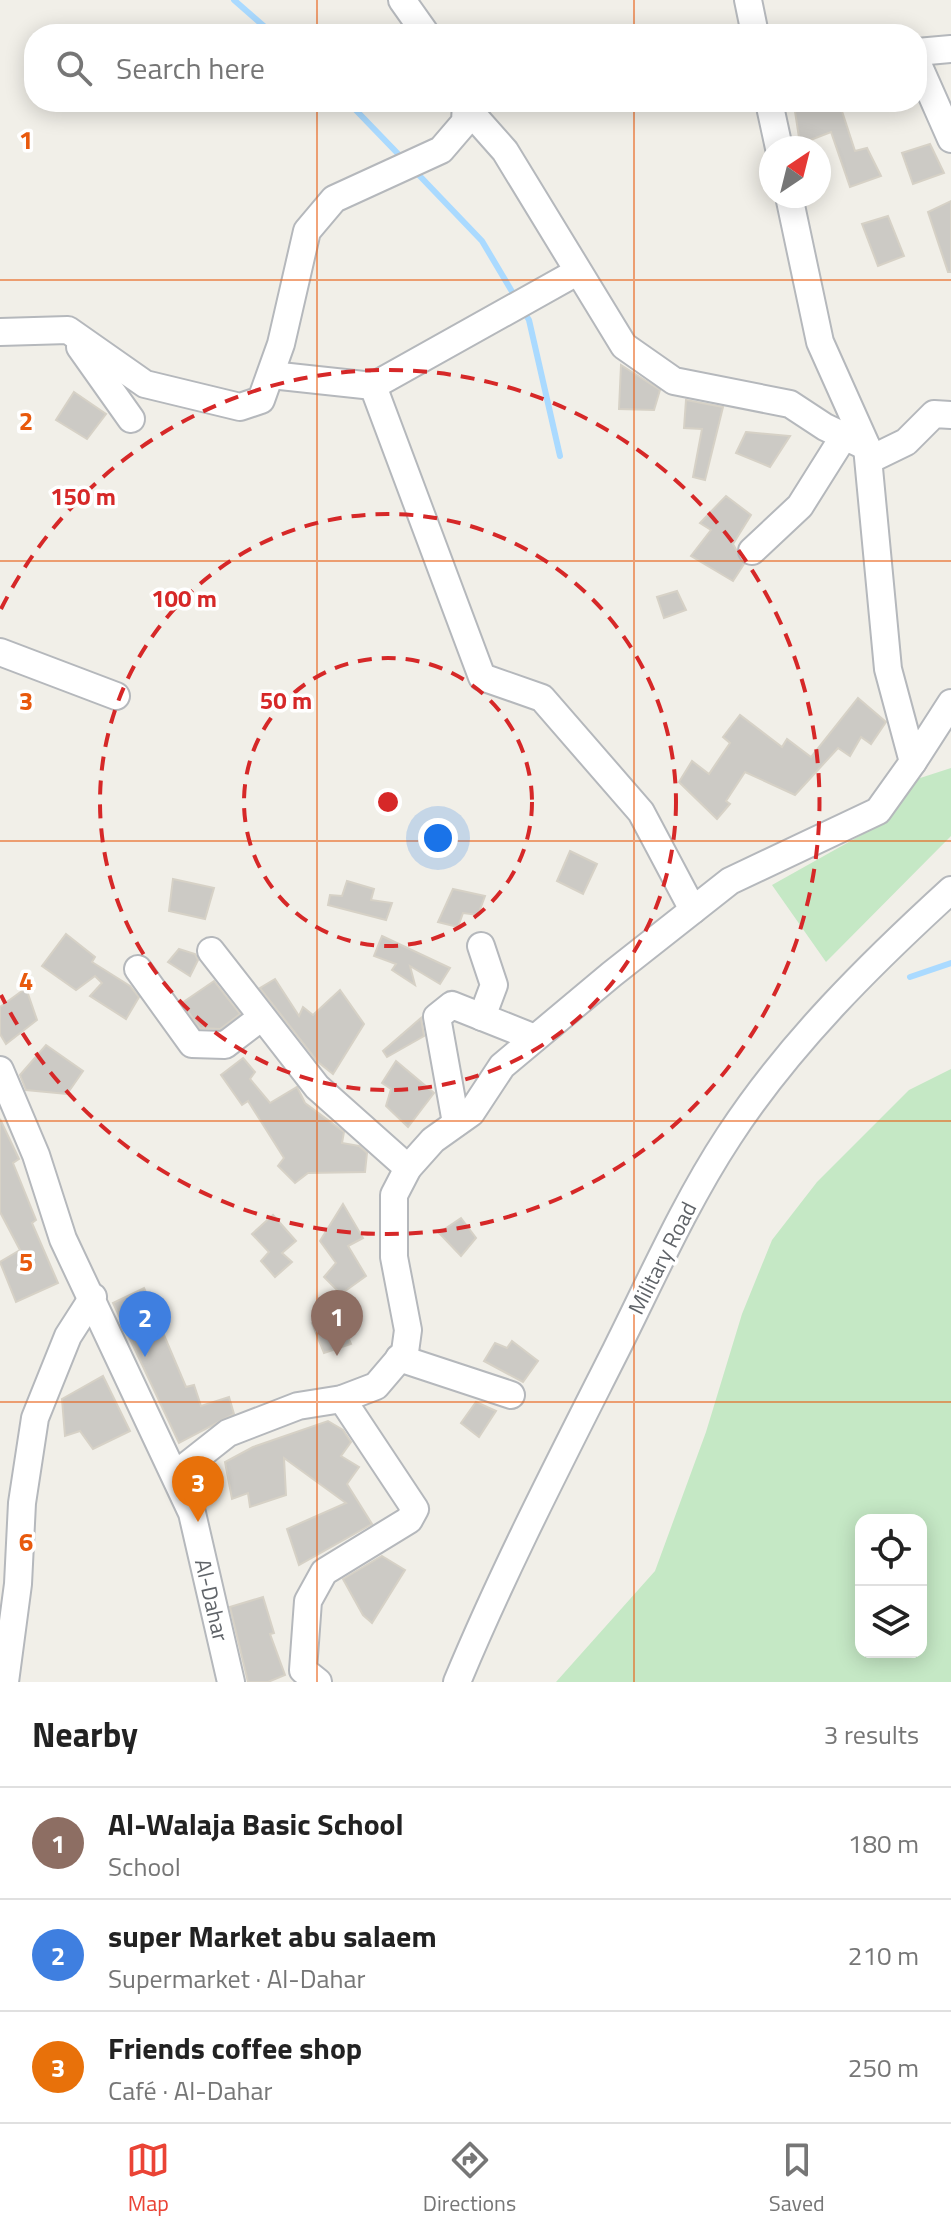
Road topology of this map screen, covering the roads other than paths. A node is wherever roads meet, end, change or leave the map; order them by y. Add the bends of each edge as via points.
1 (402, 0) edge
2 (748, 0) edge
3 (419, 24) edge
4 (753, 24) edge
5 (951, 49) edge
6 (927, 51) edge
7 (927, 85) edge
8 (466, 112) edge
9 (473, 112) edge
10 (771, 112) edge
11 (776, 136) edge
12 (951, 139) edge
13 (792, 208) edge
14 (577, 272) junction
15 (68, 330) junction
16 (0, 332) edge
17 (271, 375) junction
18 (373, 386) junction
19 (951, 415) edge
20 (131, 419) dead end
21 (860, 448) junction
22 (752, 551) dead end
23 (0, 652) edge
24 (116, 696) dead end
25 (951, 703) edge
26 (913, 762) junction
27 (951, 890) edge
28 (693, 910) junction
29 (481, 946) dead end
30 (211, 951) dead end
31 (138, 969) dead end
32 (262, 1017) junction
33 (482, 1017) junction
34 (535, 1038) junction
35 (0, 1070) edge
36 (456, 1123) junction
37 (408, 1168) junction
38 (93, 1297) junction
39 (399, 1358) junction
40 (511, 1395) dead end
41 (342, 1399) junction
42 (176, 1474) junction
43 (5, 1682) edge
44 (231, 1682) edge
45 (318, 1682) edge
46 (457, 1682) edge

1 - 3 street
2 - 4 street
5 - 6 street
7 - 12 street
8 - 17 street via 465,122 441,150 334,199 307,231
9 - 14 street via 505,151
10 - 11 street
13 - 21 street via 820,342
14 - 18 street
14 - 21 street via 624,346 674,381 790,404
15 - 16 street
15 - 17 street via 145,384 240,407 261,400
15 - 20 street
17 - 18 street
18 - 28 street via 482,677 542,698 641,812
19 - 21 street via 934,414 906,442
21 - 22 street
21 - 26 street via 888,669
23 - 24 street
25 - 26 street
26 - 28 street via 878,811 730,881
27 - 46 street, Military Road via 800,1043 730,1135 696,1191 576,1428
28 - 34 street
29 - 33 street via 494,985
30 - 32 street
31 - 32 street via 192,1044 225,1045
32 - 37 street via 317,1087
33 - 34 street
33 - 36 street via 452,1005 437,1017
34 - 36 street via 502,1066 471,1113
35 - 38 street, Al-Dahar via 36,1155 63,1239
36 - 37 street
37 - 39 street via 394,1195 394,1257 408,1330
38 - 42 street, Al-Dahar
38 - 43 street via 68,1336 35,1418
39 - 40 street
39 - 41 street via 376,1386
41 - 42 street via 298,1406 228,1433
41 - 45 street via 415,1509 409,1520 324,1572 308,1601 303,1670
42 - 44 street, Al-Dahar via 192,1513

